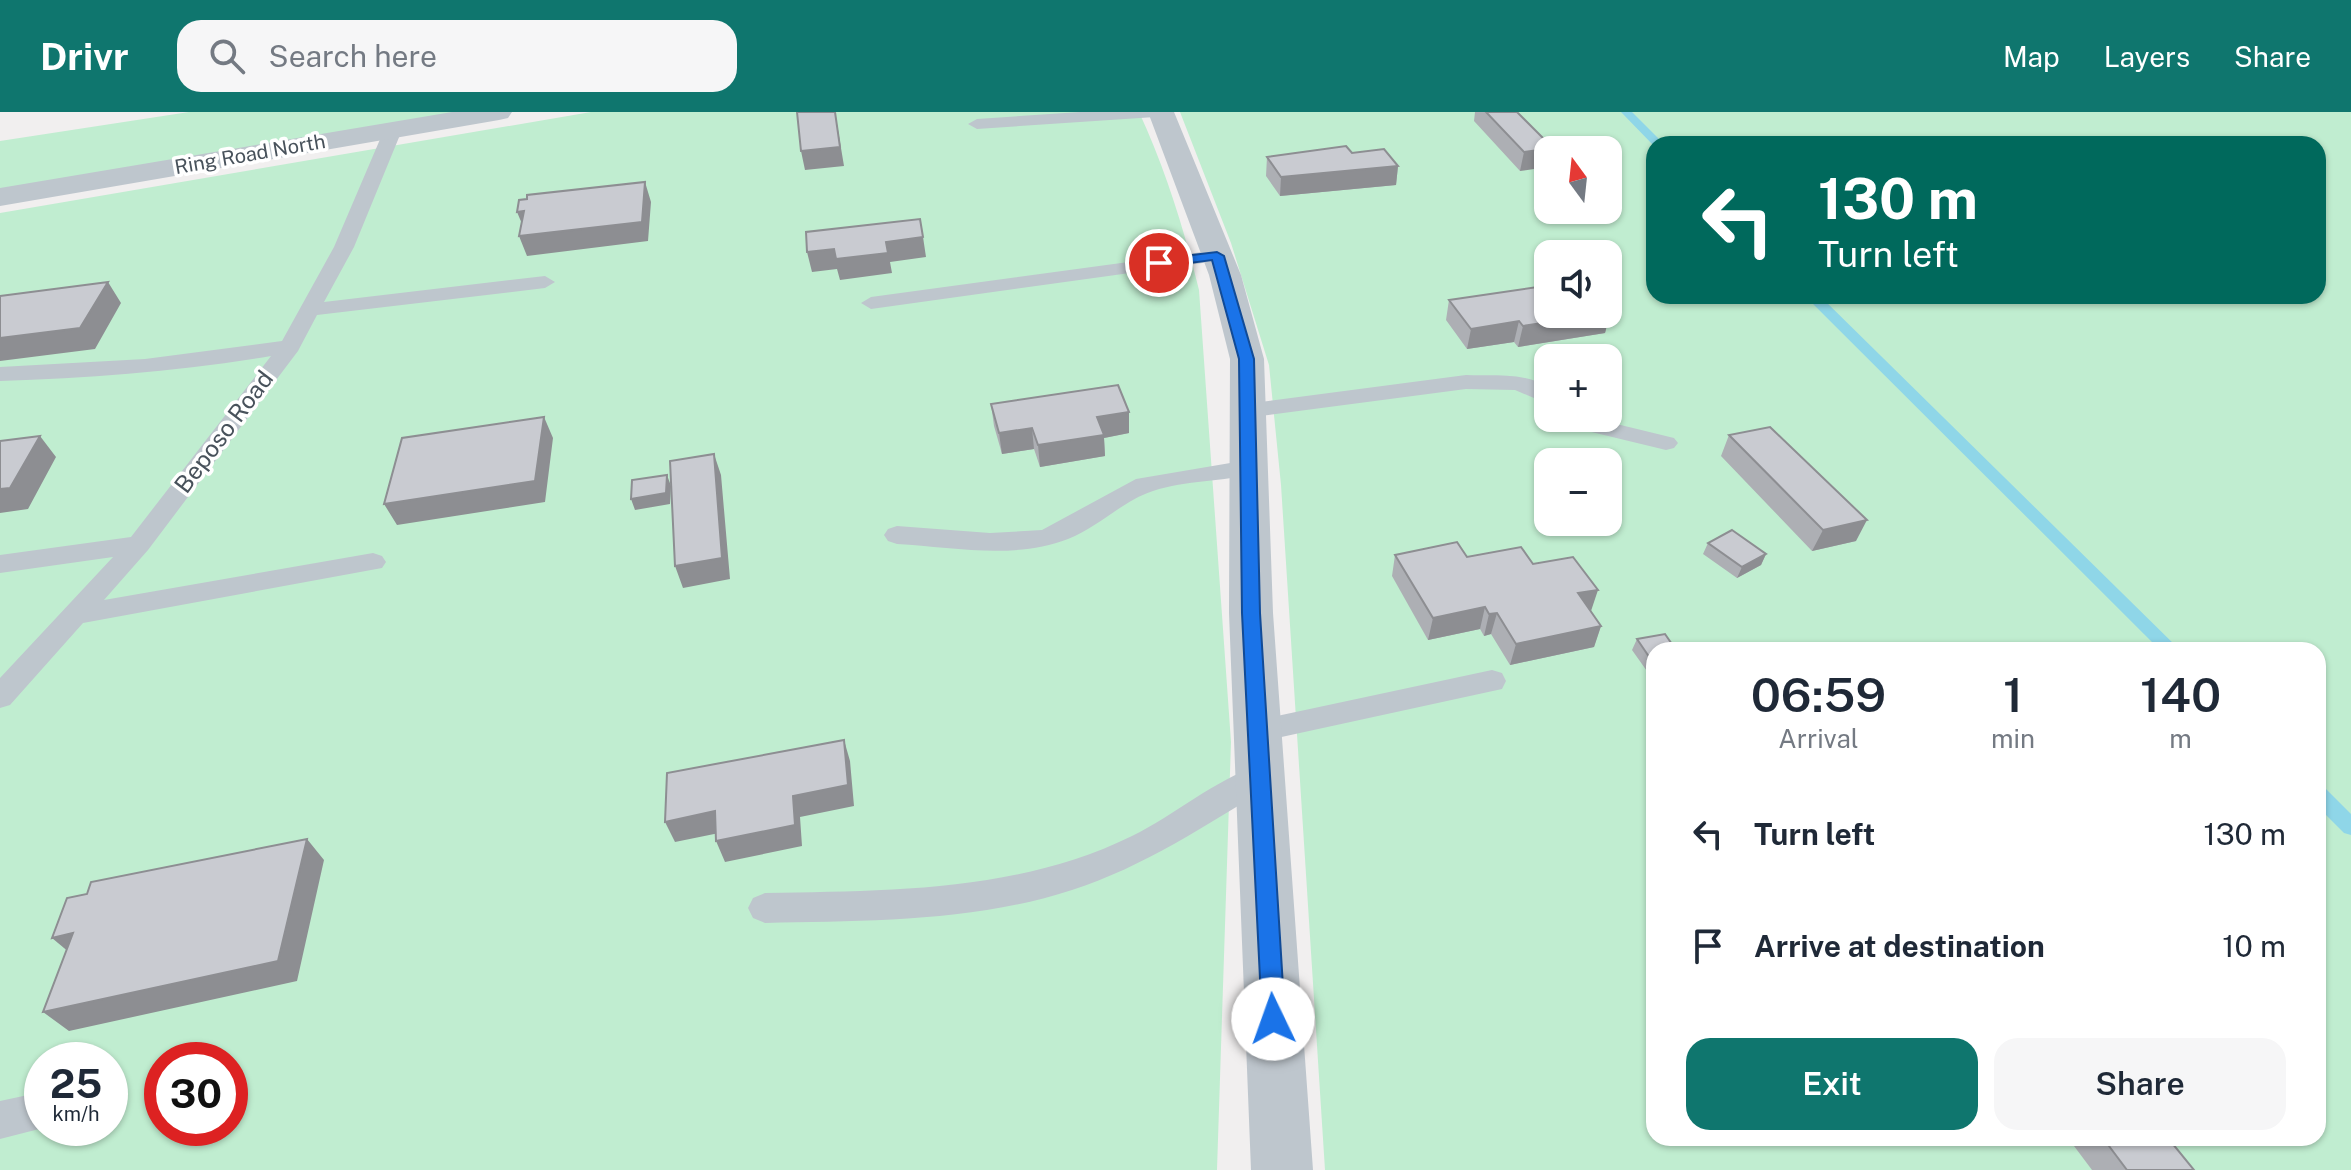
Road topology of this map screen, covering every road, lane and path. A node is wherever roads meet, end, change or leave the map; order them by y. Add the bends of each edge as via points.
1 (499, 112) edge
2 (1155, 112) edge
3 (1161, 112) edge
4 (977, 124) dead end
5 (393, 130) junction
6 (0, 197) edge
7 (1217, 256) junction
8 (545, 282) dead end
9 (871, 303) dead end
10 (310, 310) junction
11 (290, 346) junction
12 (0, 374) edge
13 (1534, 388) edge
14 (1246, 411) junction
15 (1620, 432) edge
16 (1666, 443) dead end
17 (1248, 468) junction
18 (897, 535) dead end
19 (139, 544) junction
20 (373, 562) dead end
21 (0, 564) edge
22 (73, 615) junction
23 (1492, 681) dead end
24 (0, 697) edge
25 (1258, 731) junction
26 (1260, 777) junction
27 (765, 908) dead end
28 (24, 1114) edge
29 (0, 1120) edge
30 (1282, 1170) edge

1 - 5 street, Ring Road North
2 - 4 lane
3 - 7 street
5 - 6 street, Ring Road North
5 - 10 lane, Beposo Road via 344,247
7 - 9 lane
7 - 14 street via 1247,359
8 - 10 lane
10 - 11 lane, Beposo Road
11 - 12 lane via 90,372
11 - 19 lane, Beposo Road
13 - 14 lane via 1466,382
14 - 17 street
15 - 16 lane
17 - 18 lane via 1145,485 1103,505 1070,529 1043,538
17 - 25 street
19 - 21 lane
19 - 22 lane, Beposo Road
20 - 22 lane
22 - 24 lane, Beposo Road
23 - 25 lane
25 - 26 street
26 - 27 lane via 1143,846 1069,877 989,895 889,906
26 - 30 street
28 - 29 lane

